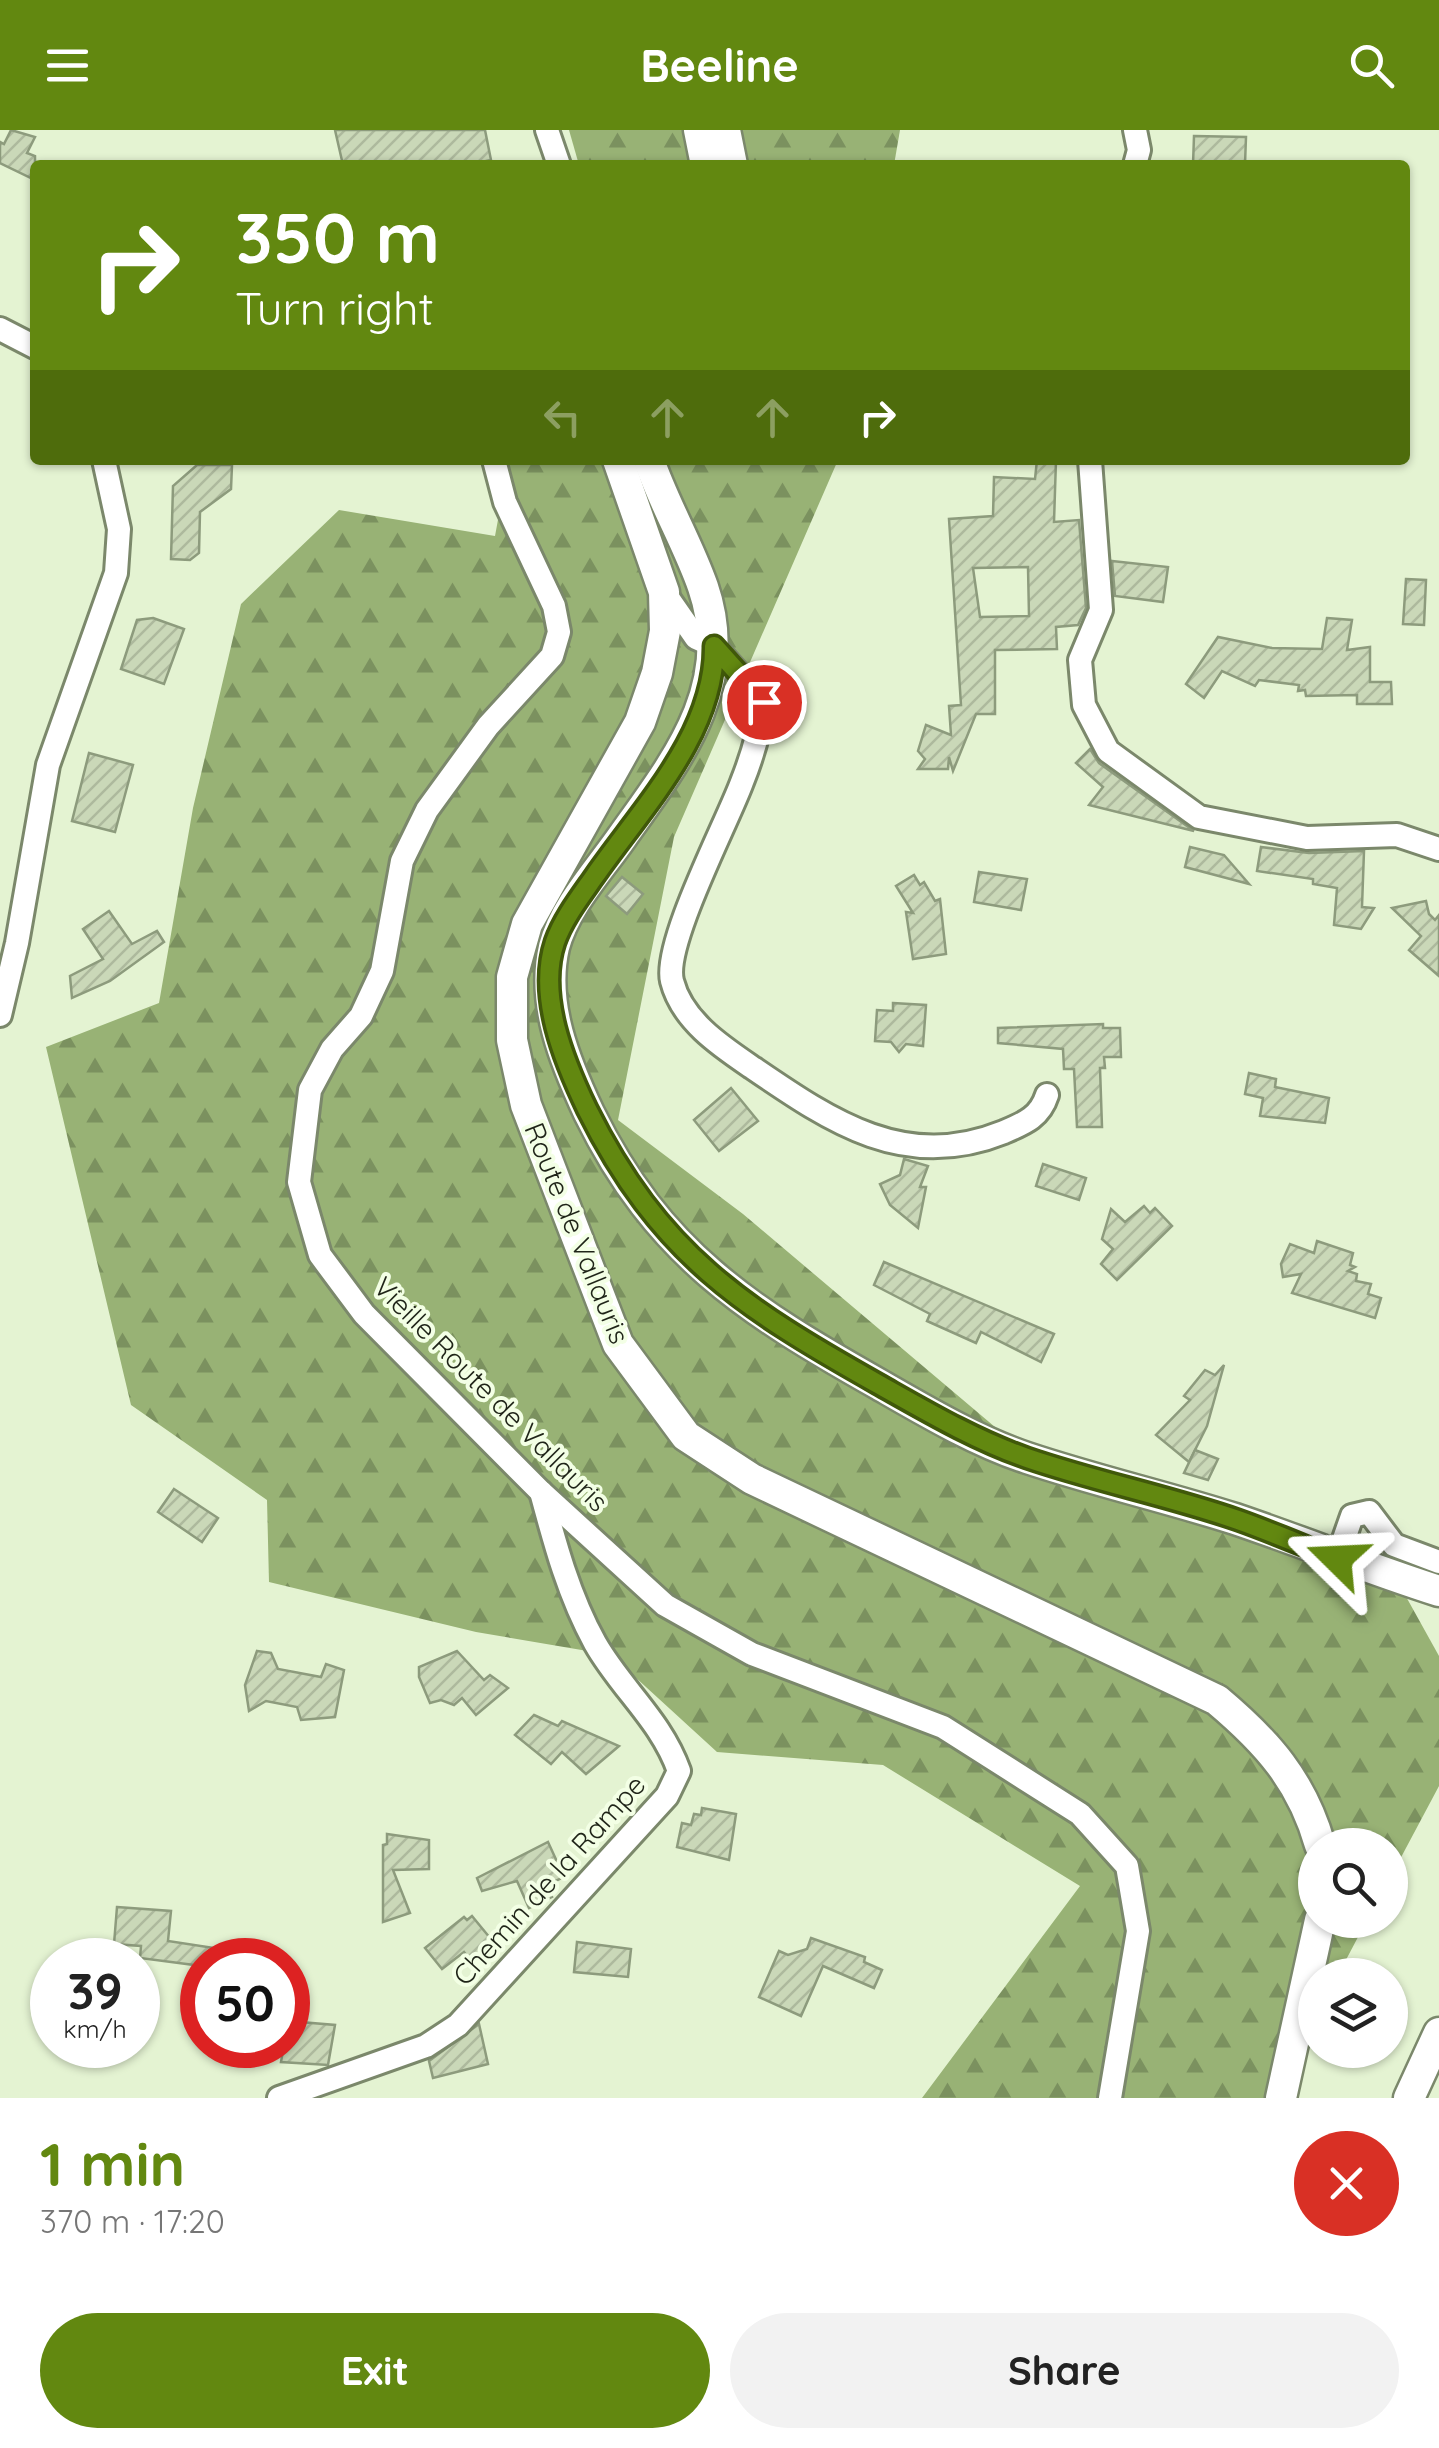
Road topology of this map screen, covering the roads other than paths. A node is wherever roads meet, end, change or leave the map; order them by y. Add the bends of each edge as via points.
1 (547, 130) edge
2 (699, 130) edge
3 (724, 130) edge
4 (1135, 130) edge
5 (557, 160) edge
6 (705, 160) edge
7 (731, 160) edge
8 (1136, 160) edge
9 (0, 329) edge
10 (30, 344) edge
11 (105, 465) edge
12 (495, 465) edge
13 (620, 465) edge
14 (651, 465) edge
15 (1090, 465) edge
16 (664, 592) junction
17 (714, 646) junction
18 (1439, 849) edge
19 (0, 1015) edge
20 (1047, 1095) dead end
21 (542, 1492) junction
22 (1337, 1559) junction
23 (1439, 1562) edge
24 (1439, 1591) edge
25 (1315, 1828) edge
26 (1316, 1938) edge
27 (1439, 2033) edge
28 (279, 2098) edge
29 (1110, 2098) edge
30 (1282, 2098) edge
31 (1409, 2098) edge

1 - 5 street
2 - 6 main road
3 - 7 main road
4 - 8 street
9 - 10 street
11 - 19 street via 119,529 116,573 48,766
12 - 21 street, Vieille Route de Vallauris via 559,632 552,656 488,726 427,810 402,861 382,971 361,1016 332,1049 310,1090 299,1182 320,1255 364,1314
13 - 16 main road, Route de Vallauris
14 - 17 main road, Route de Vallauris via 703,586
15 - 18 street via 1101,610 1080,660 1084,705 1108,751 1199,817 1307,838 1397,836
16 - 17 street via 696,638
16 - 25 main road, Route de Vallauris via 665,630 640,722 527,924 512,976 512,1040 526,1104 618,1344 686,1436 752,1479 1217,1700 1290,1772
17 - 20 street via 764,702 743,782 673,958 672,980 690,1015 720,1046 828,1119 868,1136 950,1147 1026,1123 1042,1112
17 - 22 main road, Route de Vallauris via 703,710 675,764 555,942 549,977 553,1016 571,1076 608,1151 679,1246 723,1288 775,1326 899,1396 1024,1457 1238,1520
21 - 28 street, Chemin de la Rampe via 560,1563 596,1645 667,1737 680,1770 667,1796 458,2025 426,2046
21 - 29 street, Vieille Route de Vallauris via 664,1605 752,1654 942,1727 1080,1814 1128,1866 1138,1930
22 - 23 street via 1352,1516 1369,1512 1394,1545
22 - 24 main road, Route de Vallauris
26 - 30 main road
27 - 31 main road

